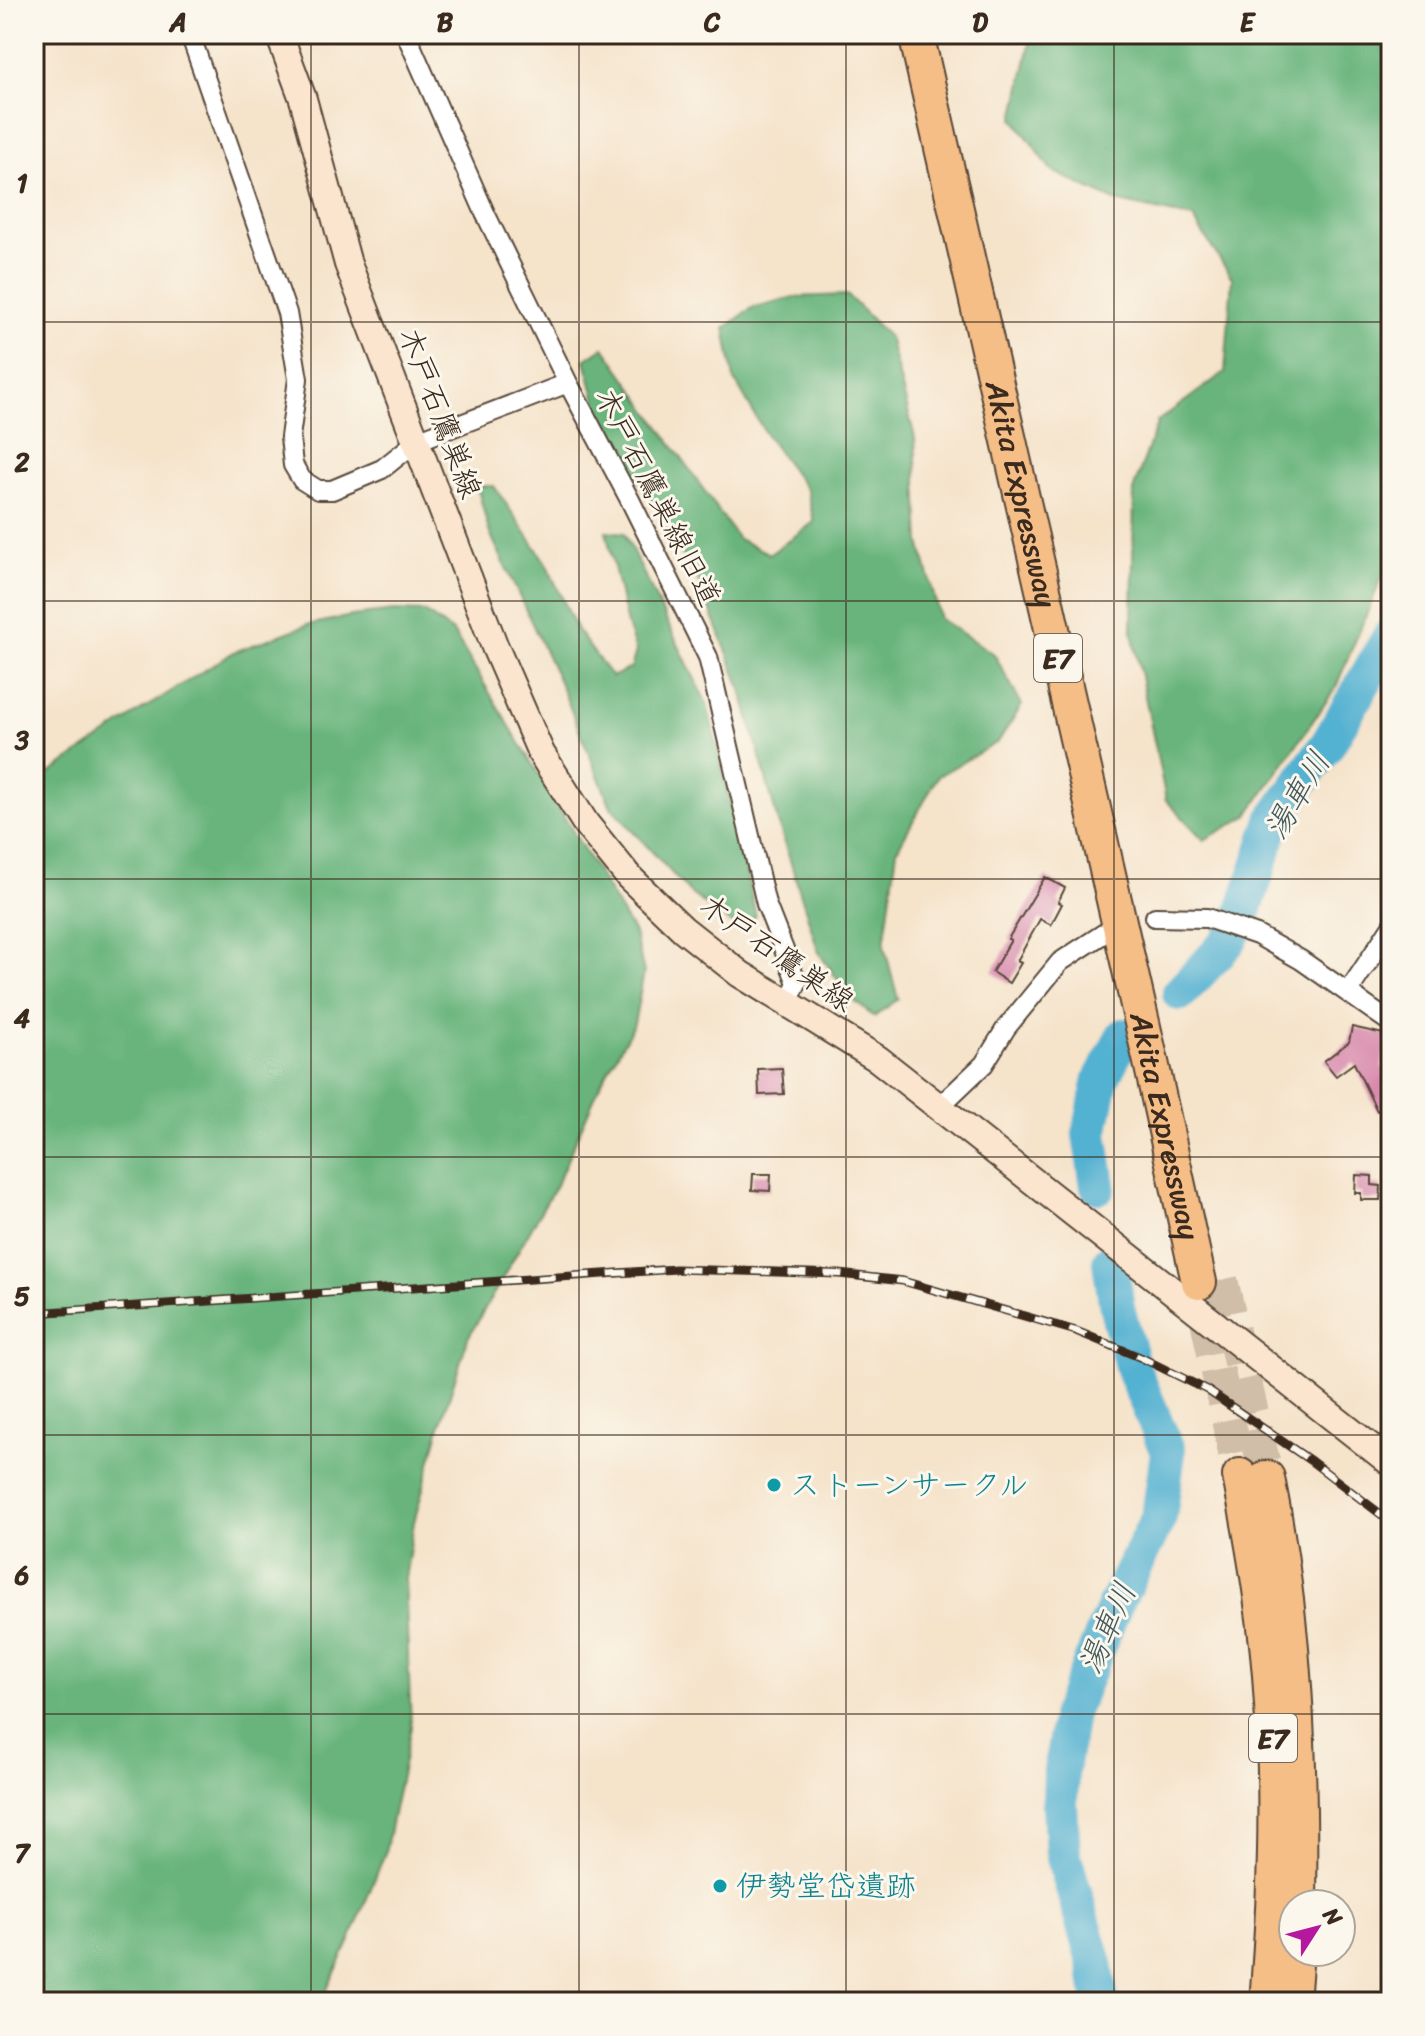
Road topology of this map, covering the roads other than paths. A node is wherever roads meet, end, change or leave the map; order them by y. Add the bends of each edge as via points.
1 (190, 34) edge
2 (279, 34) edge
3 (406, 34) edge
4 (916, 34) edge
5 (936, 34) edge
6 (568, 383) junction
7 (417, 441) junction
8 (1155, 917) dead end
9 (1391, 927) edge
10 (1106, 932) dead end
11 (1348, 992) junction
12 (787, 1004) junction
13 (1391, 1023) edge
14 (939, 1107) junction
15 (1391, 1463) edge
16 (1299, 1888) edge
17 (1295, 1968) edge
18 (1267, 2002) edge
19 (1292, 2002) edge

1 - 7 street via 287,313 298,379 290,437 293,465 302,480 318,490 332,490 382,469
2 - 7 main road, 木戸石鷹巣線 via 303,99 348,264
3 - 6 street, 木戸石鷹巣線旧道
4 - 5 highway, Akita Expressway / E7 via 1151,1062 1210,1281
6 - 7 street
6 - 12 street, 木戸石鷹巣線旧道 via 708,657 766,904 797,983
7 - 12 main road, 木戸石鷹巣線 via 541,753 586,824 629,877 683,929
8 - 11 street via 1207,918 1257,935
9 - 11 street
10 - 14 street via 1060,962 984,1064
11 - 13 street
12 - 14 main road, 木戸石鷹巣線 via 878,1059
14 - 15 main road, 木戸石鷹巣線
16 - 18 highway, E7 via 1293,1660 1282,1563 1253,1477 1272,1705 1276,1878
17 - 19 highway

